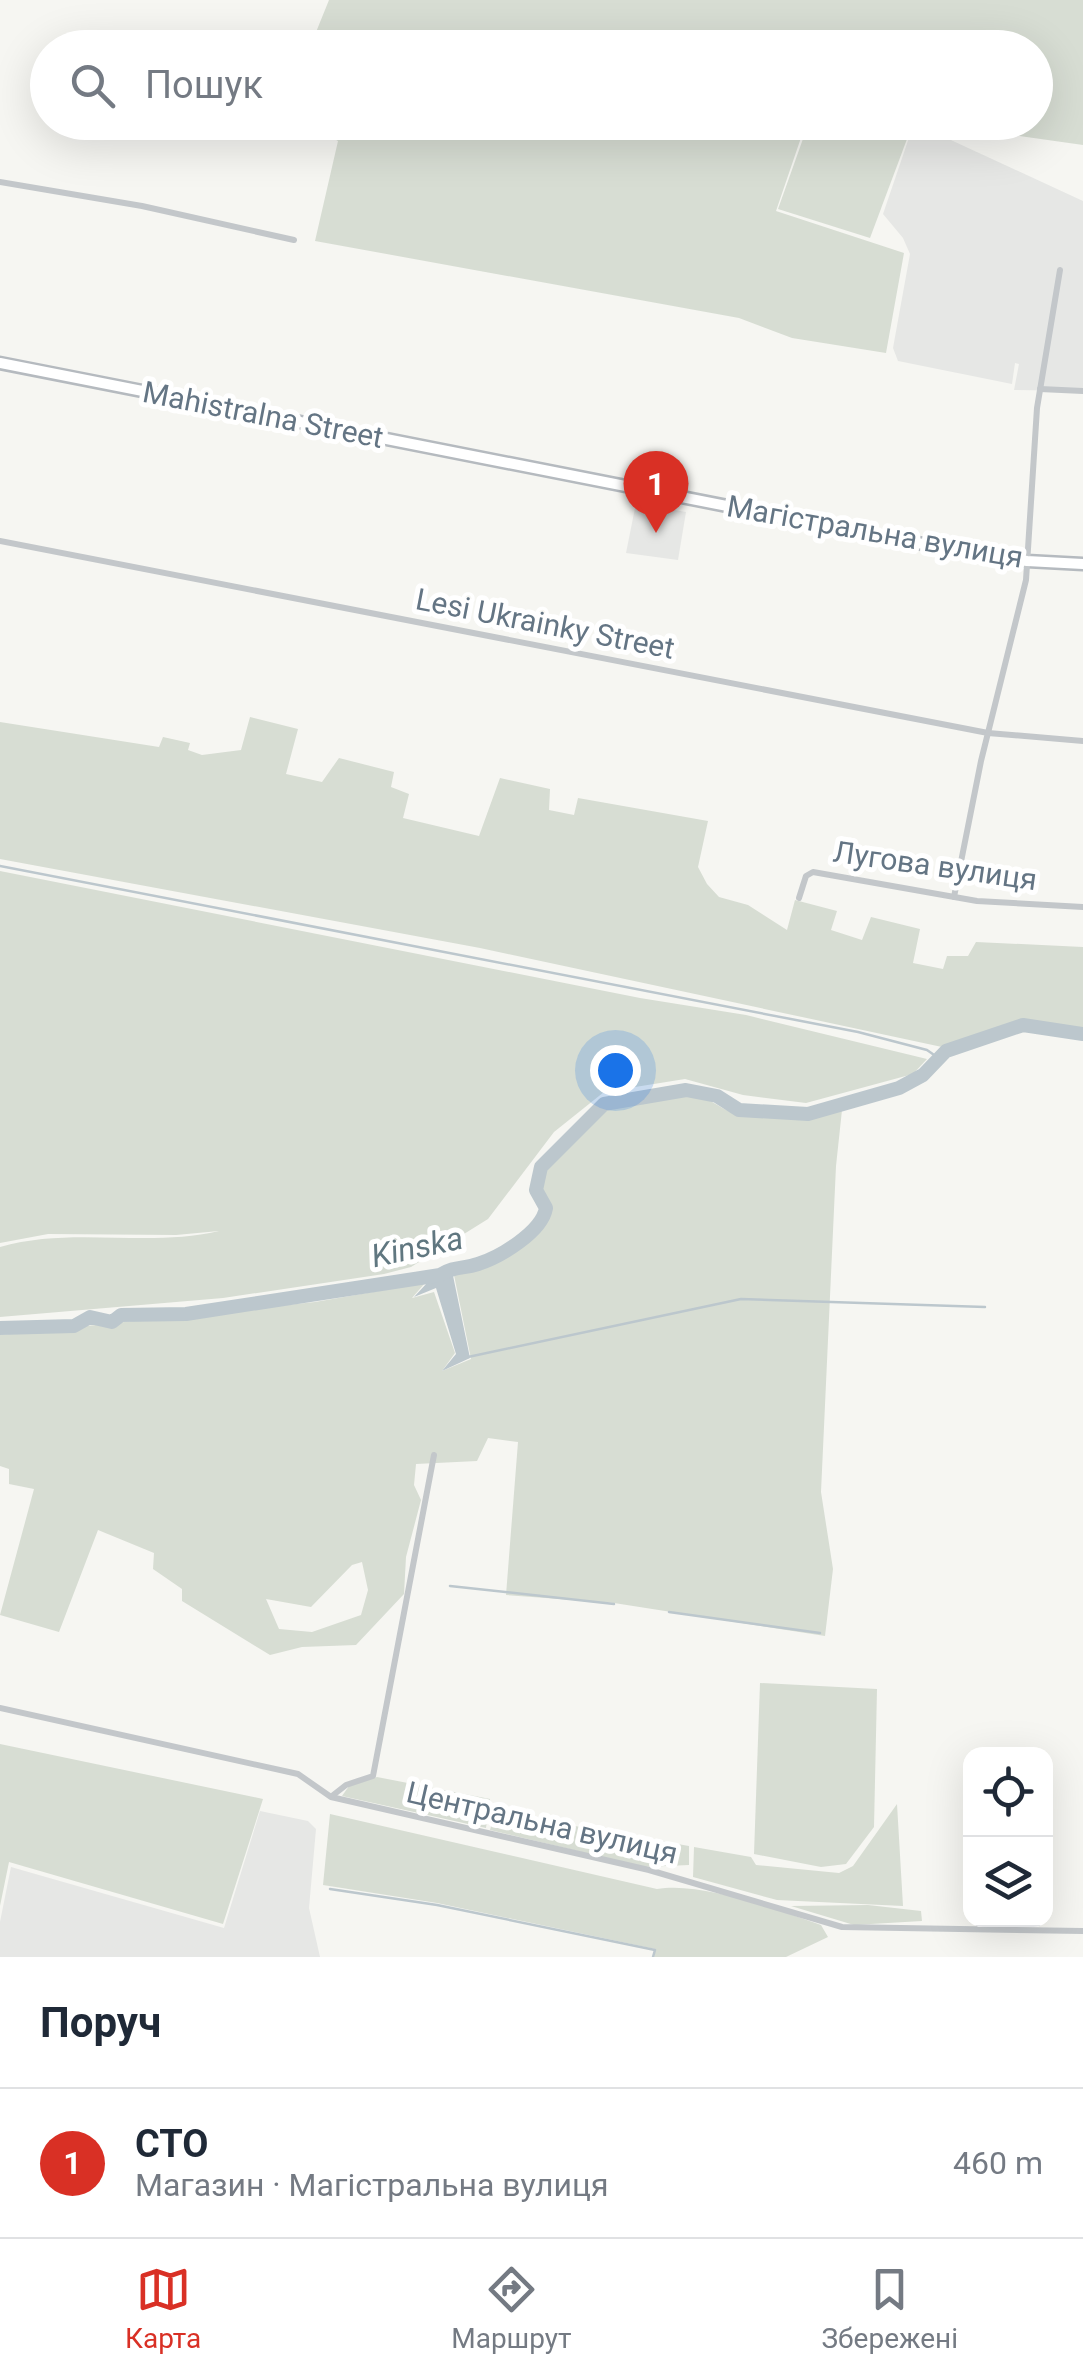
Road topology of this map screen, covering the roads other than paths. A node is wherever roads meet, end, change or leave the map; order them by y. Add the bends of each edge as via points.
1 (0, 182) edge
2 (294, 240) dead end
3 (1060, 270) dead end
4 (0, 364) edge
5 (1040, 389) junction
6 (1083, 391) edge
7 (549, 471) joint
8 (0, 540) edge
9 (1027, 561) junction
10 (1083, 564) edge
11 (988, 733) junction
12 (1083, 741) edge
13 (954, 897) junction
14 (799, 898) dead end
15 (1083, 907) edge
16 (434, 1455) dead end
17 (0, 1708) edge
18 (331, 1797) junction
19 (1083, 1931) edge

1 - 2 street
3 - 5 street
4 - 7 main road, Mahistralna Street
5 - 6 street
5 - 9 street
7 - 9 main road, Магістральна вулиця
8 - 11 street, Lesi Ukrainky Street
9 - 10 main road, Магістральна вулиця
9 - 11 street
11 - 12 street, Lesi Ukrainky Street
11 - 13 street
13 - 14 street, Лугова вулиця via 813,872
13 - 15 street, Лугова вулиця
16 - 18 street via 373,1776
17 - 18 street, Центральна вулиця via 298,1774
18 - 19 street, Центральна вулиця via 649,1870 842,1928

